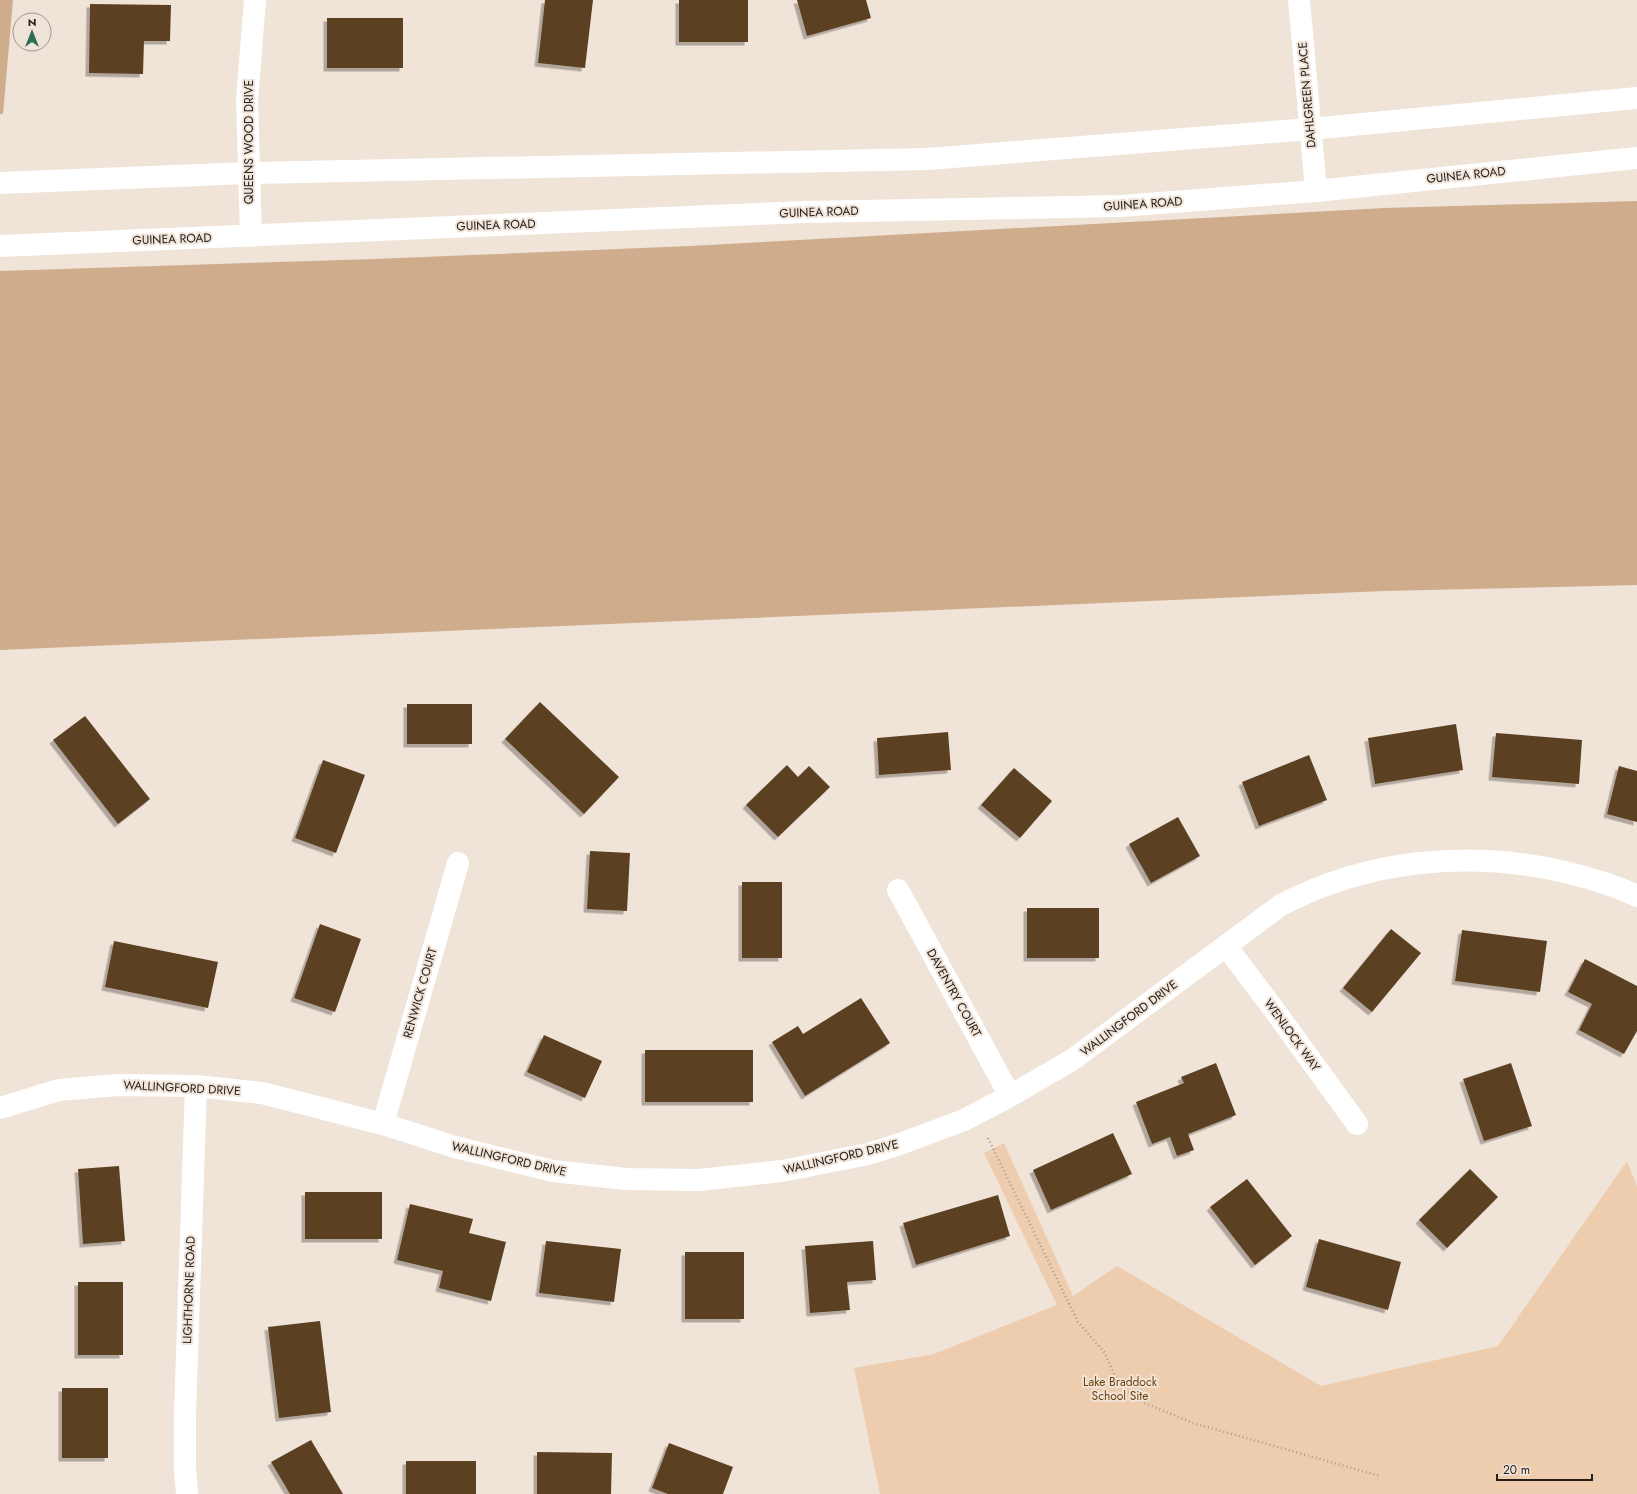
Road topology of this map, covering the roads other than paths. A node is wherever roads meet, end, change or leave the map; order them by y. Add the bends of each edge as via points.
1 (255, 0) edge
2 (1299, 0) edge
3 (1637, 98) edge
4 (1310, 129) junction
5 (1637, 158) edge
6 (249, 173) junction
7 (0, 183) edge
8 (1316, 191) junction
9 (251, 236) junction
10 (0, 246) edge
11 (458, 863) dead end
12 (898, 890) dead end
13 (1637, 896) edge
14 (1226, 946) junction
15 (196, 1086) junction
16 (1010, 1096) junction
17 (0, 1108) edge
18 (383, 1124) junction
19 (1357, 1124) dead end
20 (187, 1494) edge

1 - 6 street, QUEENS WOOD DRIVE via 247,99
2 - 4 street, DAHLGREEN PLACE
3 - 4 street
4 - 6 street via 927,159
4 - 8 street, DAHLGREEN PLACE
5 - 8 street, GUINEA ROAD
6 - 7 street
6 - 9 street, QUEENS WOOD DRIVE
8 - 9 street, GUINEA ROAD via 1121,206 805,212
9 - 10 street, GUINEA ROAD
11 - 18 street, RENWICK COURT
12 - 16 street, DAVENTRY COURT
13 - 14 street, WALLINGFORD DRIVE via 1592,878 1540,866 1502,861 1427,862 1370,872 1310,890 1281,905
14 - 16 street, WALLINGFORD DRIVE via 1072,1060
14 - 19 street, WENLOCK WAY
15 - 17 street, WALLINGFORD DRIVE via 118,1084 59,1090
15 - 18 street, WALLINGFORD DRIVE via 262,1093
15 - 20 street, LIGHTHORNE ROAD via 185,1414
16 - 18 street, WALLINGFORD DRIVE via 964,1120 868,1154 782,1172 699,1180 626,1179 554,1171 455,1147

